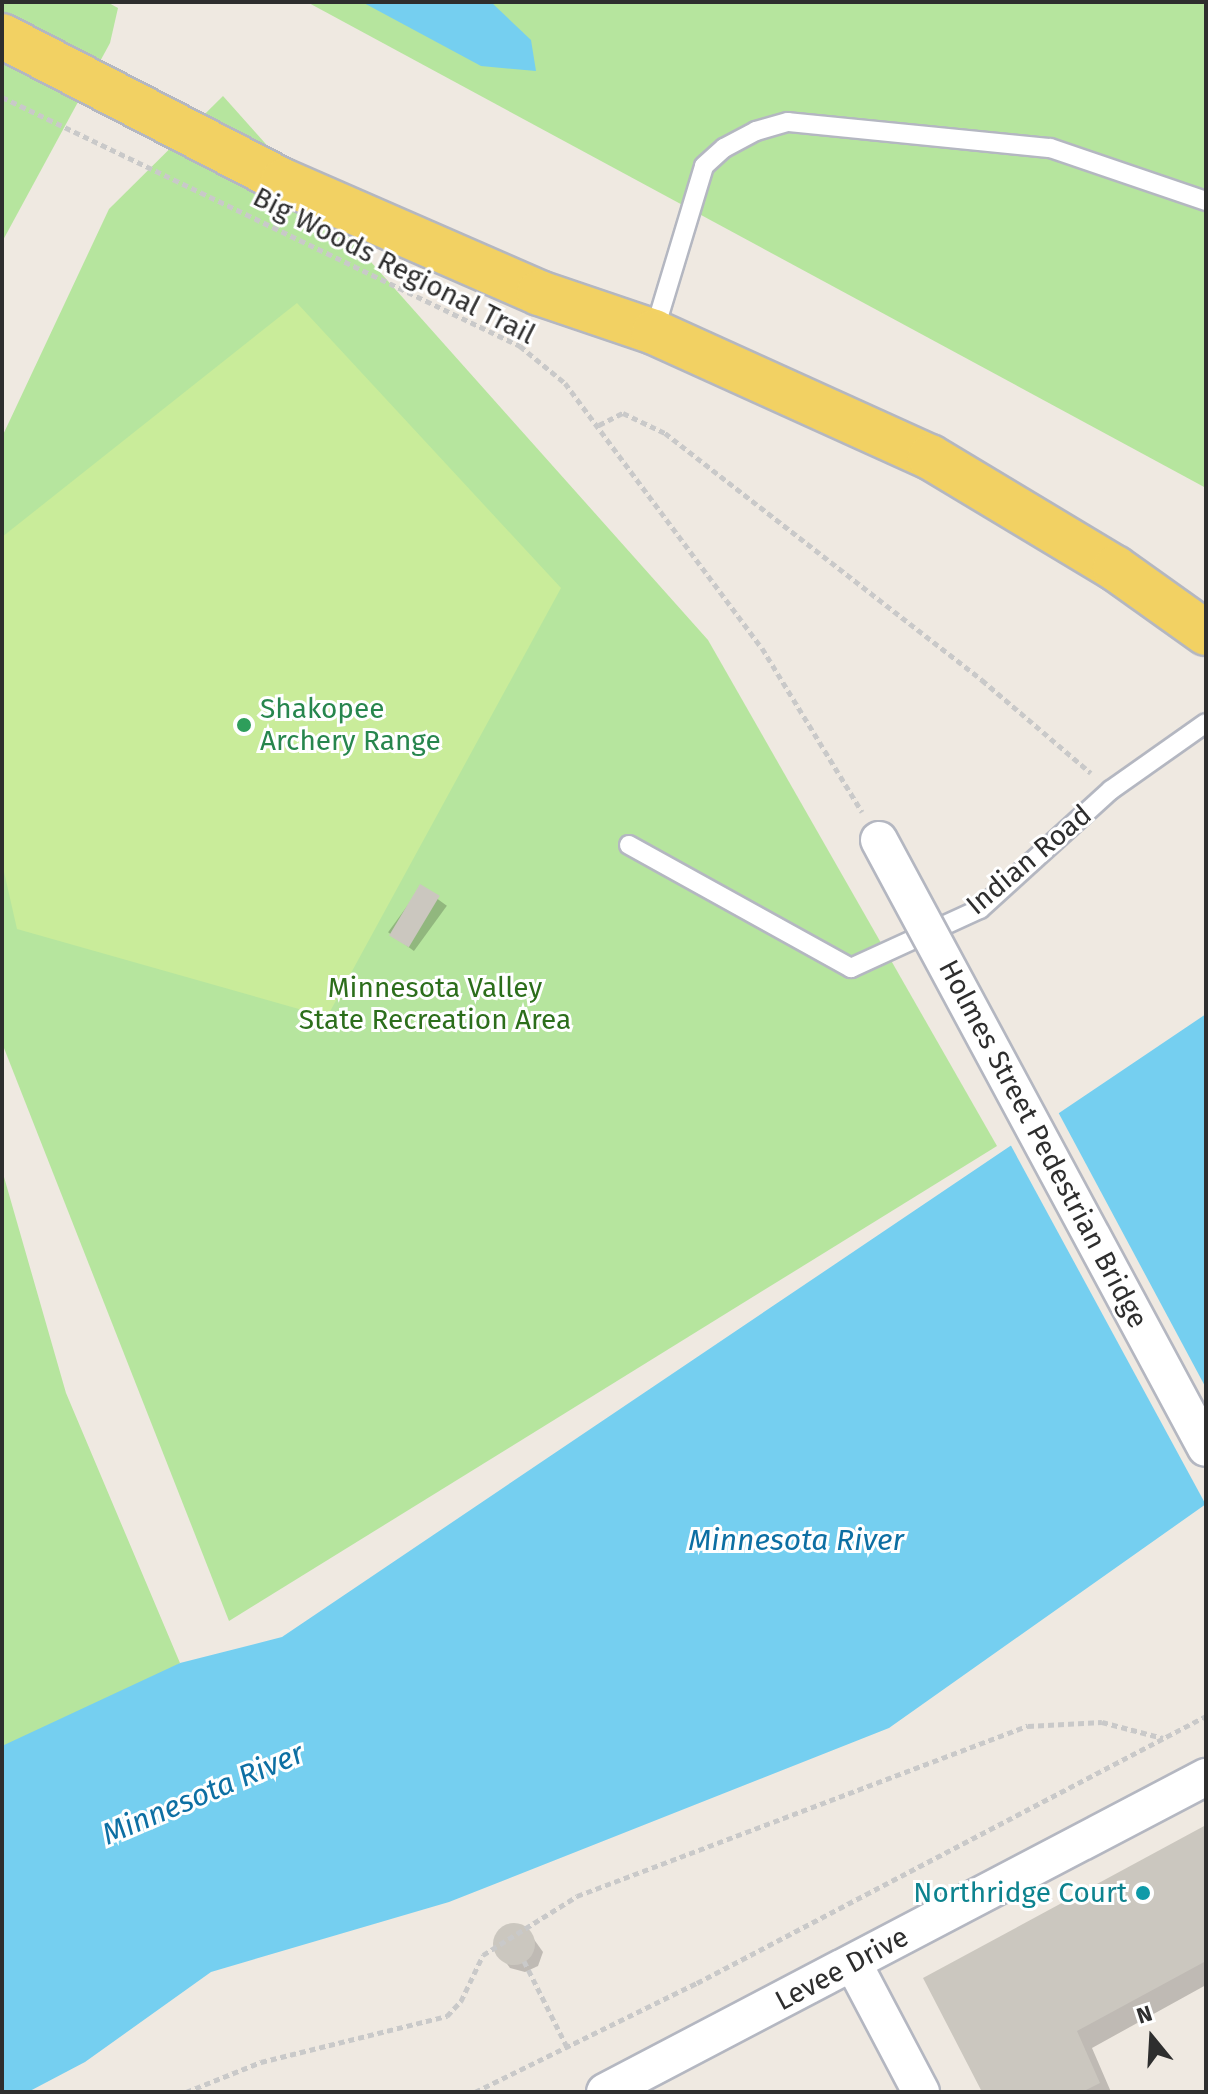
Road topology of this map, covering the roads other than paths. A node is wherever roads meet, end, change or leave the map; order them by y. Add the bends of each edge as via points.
1 (2, 36) edge
2 (1206, 201) edge
3 (654, 332) junction
4 (1206, 633) edge
5 (1206, 723) edge
6 (879, 840) road end
7 (629, 845) dead end
8 (1206, 1448) edge
9 (1206, 1777) edge
10 (853, 1963) junction
11 (605, 2092) edge
12 (921, 2092) edge

1 - 3 main road via 283,181 539,293
2 - 3 lane via 1050,148 788,122 756,131 704,166
3 - 4 main road via 930,457 1125,575
5 - 7 lane, Indian Road via 1111,790 980,909 851,968
6 - 8 street, Holmes Street Pedestrian Bridge, bridge
9 - 10 street, Levee Drive
10 - 11 street, Levee Drive
10 - 12 street

